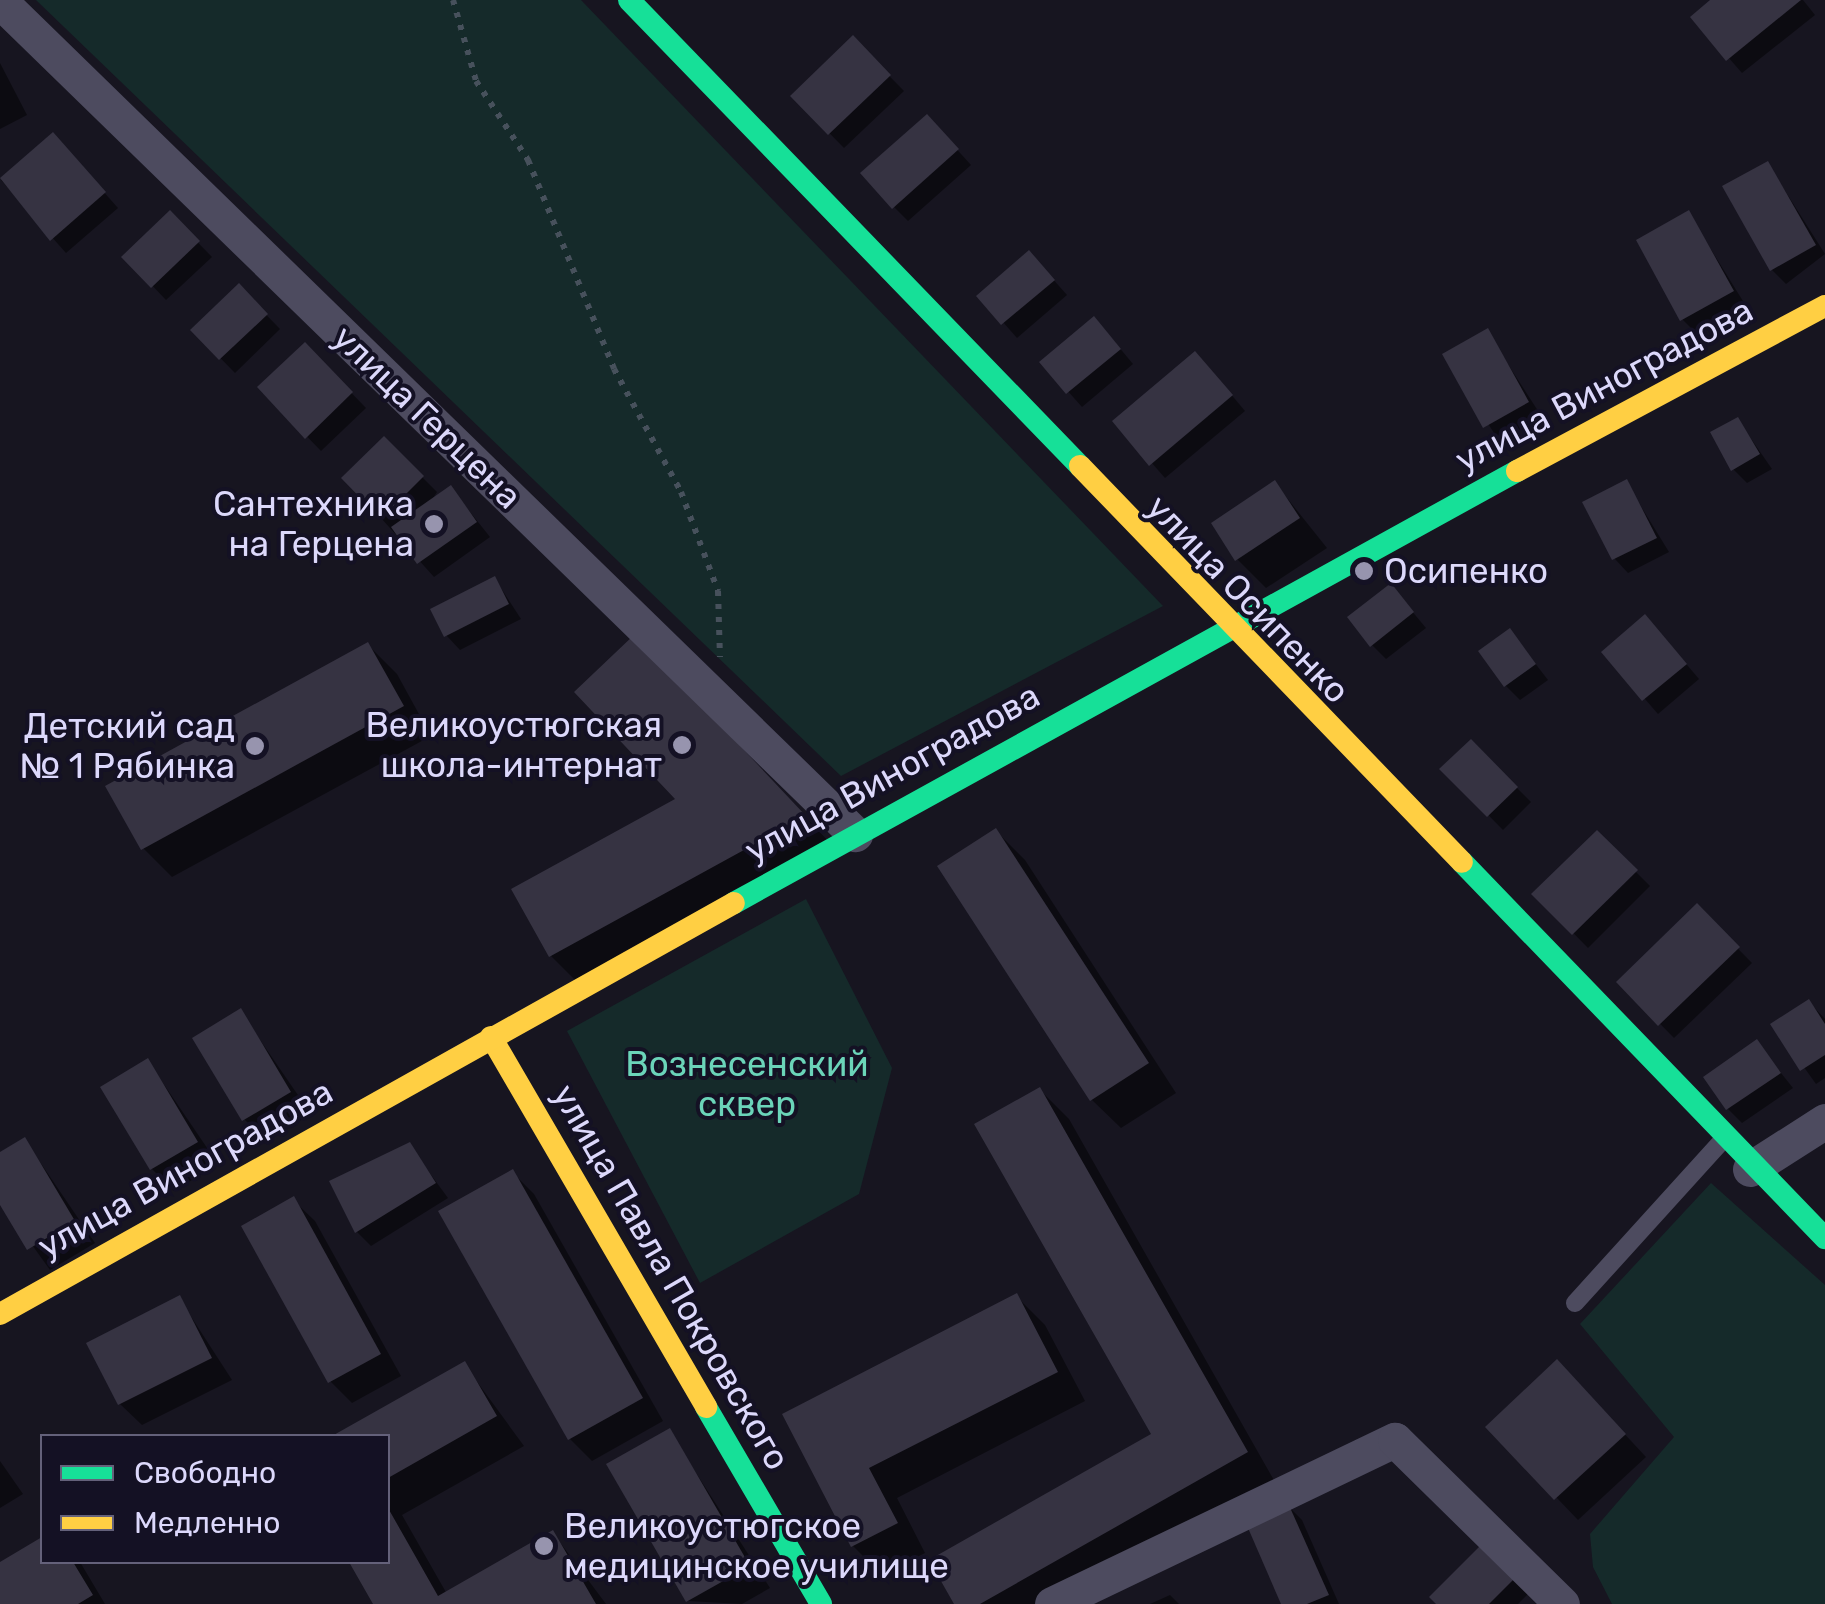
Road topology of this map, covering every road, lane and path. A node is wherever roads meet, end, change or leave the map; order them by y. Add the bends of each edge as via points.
1 (453, 0) edge
2 (629, 0) edge
3 (0, 1) edge
4 (1825, 306) edge
5 (1226, 628) junction
6 (721, 704) junction
7 (855, 834) junction
8 (491, 1037) junction
9 (1825, 1121) edge
10 (1722, 1141) junction
11 (1750, 1169) junction
12 (1825, 1238) edge
13 (1575, 1303) dead end
14 (0, 1314) edge
15 (822, 1604) edge
16 (1052, 1604) edge
17 (1562, 1604) edge

1 - 6 path via 476,80 528,160 614,368 681,492 718,591
2 - 5 street, улица Осипенко
3 - 6 street, улица Герцена
4 - 5 street, улица Виноградова
5 - 7 street, улица Виноградова
5 - 10 street, улица Осипенко
6 - 7 street, улица Герцена
7 - 8 street, улица Виноградова
8 - 14 street, улица Виноградова
8 - 15 street, улица Павла Покровского
9 - 11 street
10 - 11 street, улица Осипенко
10 - 13 lane
11 - 12 street, улица Осипенко
16 - 17 street via 1395,1440

